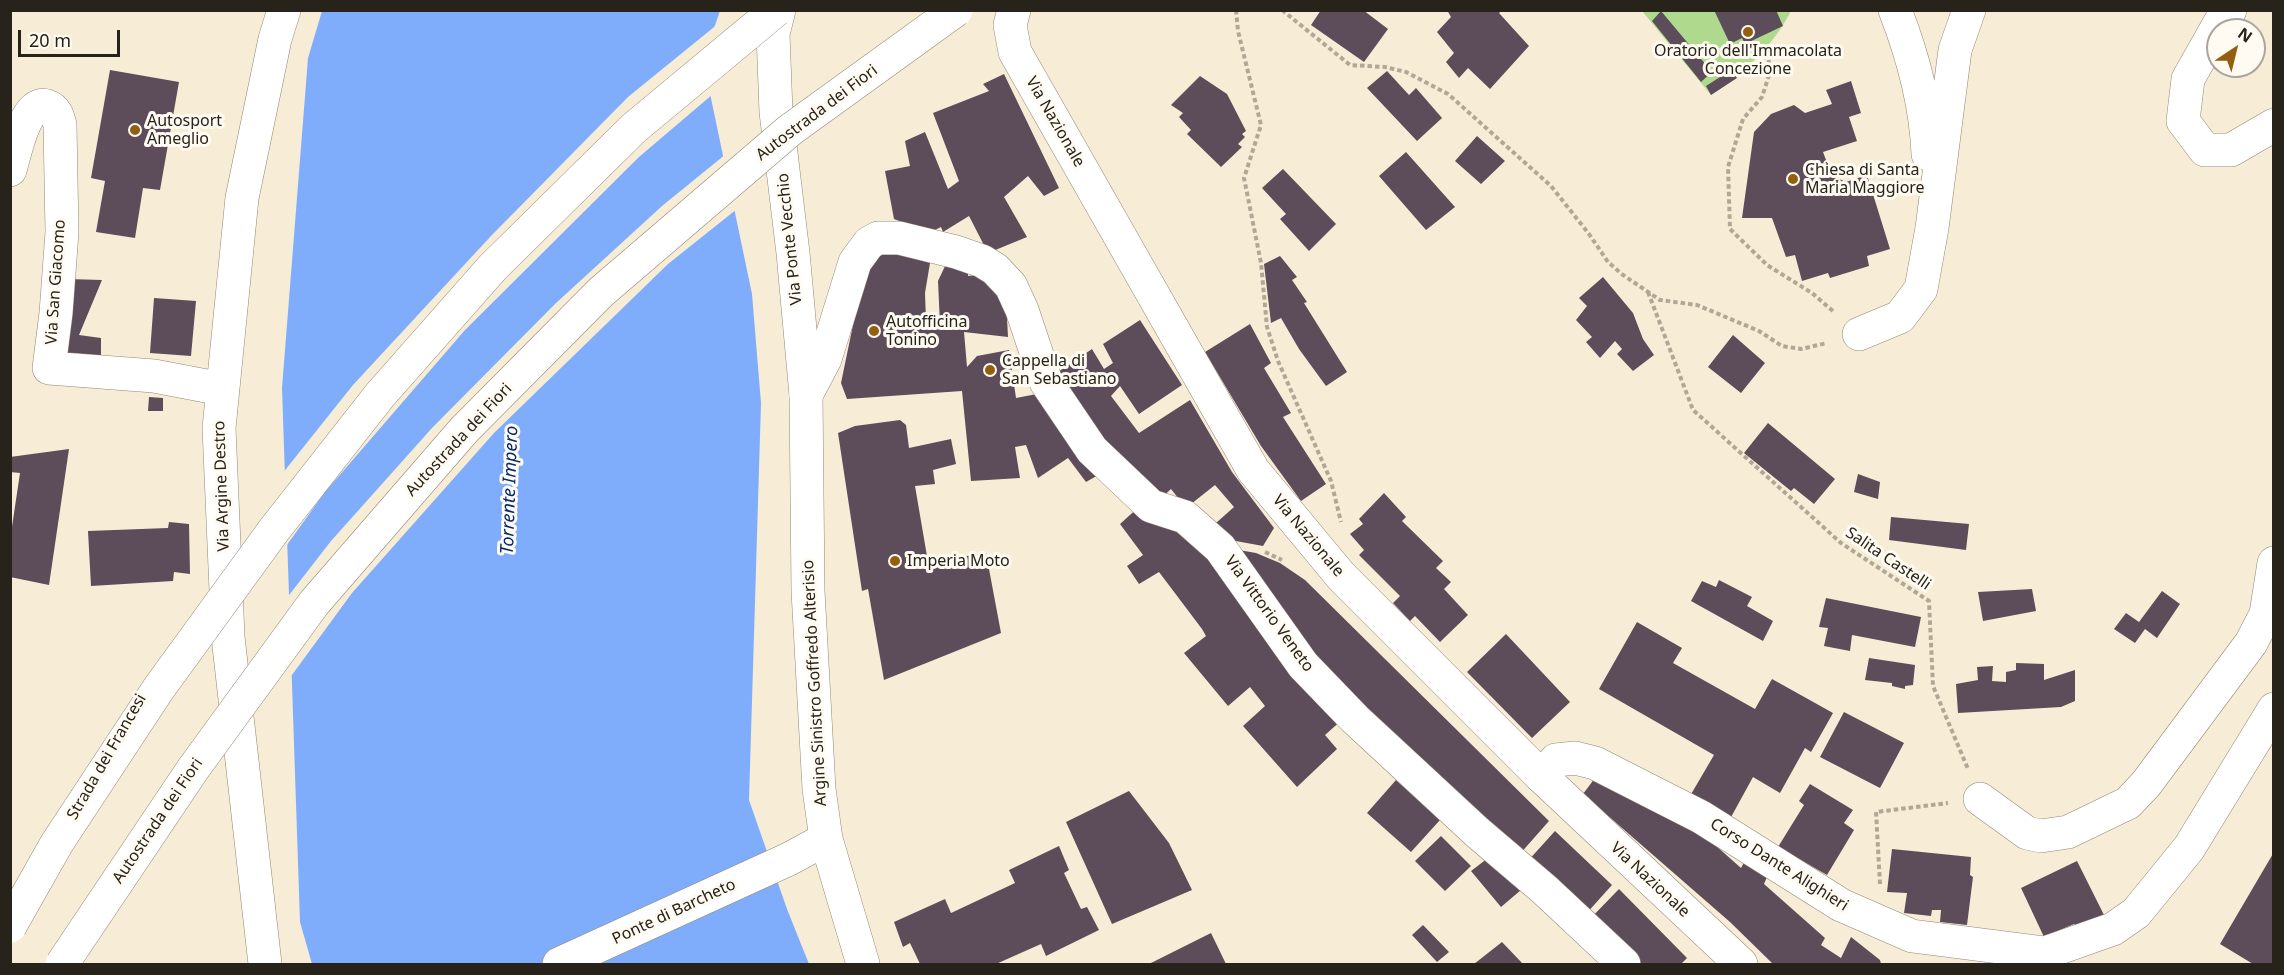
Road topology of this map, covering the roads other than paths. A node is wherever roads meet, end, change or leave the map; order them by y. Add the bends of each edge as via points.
1 (284, 10) edge
2 (777, 10) edge
3 (956, 10) edge
4 (1014, 10) edge
5 (1895, 10) edge
6 (1969, 10) edge
7 (2230, 10) edge
8 (2274, 125) edge
9 (10, 170) edge
10 (1932, 228) junction
11 (1859, 334) road end
12 (222, 389) junction
13 (806, 395) junction
14 (2274, 563) edge
15 (228, 637) junction
16 (2274, 709) edge
17 (1541, 776) junction
18 (1980, 799) road end
19 (826, 839) junction
20 (10, 916) edge
21 (10, 926) edge
22 (62, 964) edge
23 (265, 964) edge
24 (559, 964) edge
25 (862, 964) edge
26 (1624, 964) edge
27 (1741, 964) edge

1 - 12 main road, Via Argine Destro via 242,198
2 - 13 main road, Via Ponte Vecchio via 773,34 776,112
2 - 21 main road, bridge via 634,128 493,267 380,395 274,530 159,688 57,843
3 - 22 main road, Autostrada dei Fiori, bridge via 790,130 610,284 464,430 314,603 193,769
4 - 17 main road, Via Nazionale via 1010,25 1015,52 1253,470 1341,576
5 - 10 main road via 1907,41 1927,123
6 - 10 main road via 1954,50
7 - 8 main road via 2188,79 2183,121 2205,150 2231,150
9 - 12 main road, Via San Giacomo via 32,109 50,107 60,125 62,232 49,368 154,376
10 - 11 main road via 1921,289 1899,317
12 - 15 main road, Via Argine Destro via 219,428
13 - 19 main road, Argine Sinistro Goffredo Alterisio via 808,591 819,789
13 - 26 main road, Via Vittorio Veneto via 825,359 855,262 869,243 889,237 982,261 1004,278 1022,310 1046,382 1092,450 1151,506 1185,517 1225,552 1303,665 1354,719
14 - 18 main road via 2266,614 2251,643 2128,803 2068,832 2041,836 2027,833
15 - 20 main road, Strada dei Francesi via 208,629 146,689
15 - 23 main road, Via Argine Destro
16 - 17 main road, Corso Dante Alighieri via 2189,848 2136,912 2113,929 2045,953 1912,936 1841,905 1701,817 1595,763 1575,758 1556,760
17 - 27 main road, Via Nazionale
19 - 24 main road, Ponte di Barcheto
19 - 25 main road, Argine Sinistro Goffredo Alterisio

